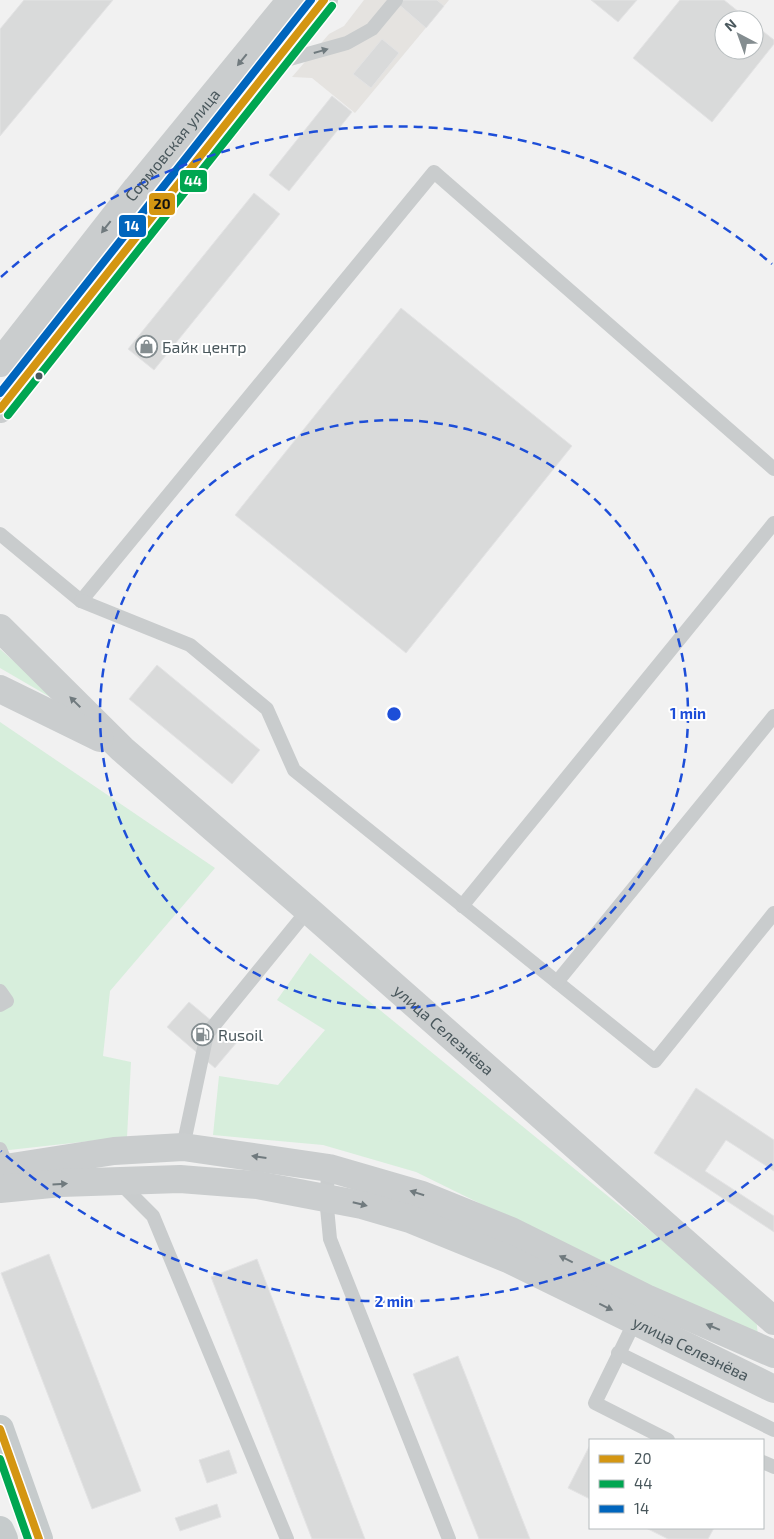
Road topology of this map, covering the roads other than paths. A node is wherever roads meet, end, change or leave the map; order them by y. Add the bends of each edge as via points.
1 (291, 0) edge
2 (324, 0) edge
3 (396, 0) edge
4 (274, 63) junction
5 (0, 363) edge
6 (0, 409) edge
7 (774, 469) edge
8 (774, 523) edge
9 (0, 534) edge
10 (81, 601) junction
11 (0, 628) edge
12 (0, 689) edge
13 (774, 716) edge
14 (122, 749) junction
15 (462, 906) junction
16 (308, 910) junction
17 (774, 913) edge
18 (557, 982) junction
19 (0, 990) edge
20 (0, 1005) edge
21 (183, 1147) junction
22 (328, 1168) junction
23 (3, 1176) edge
24 (118, 1181) junction
25 (326, 1197) junction
26 (640, 1309) junction
27 (769, 1316) edge
28 (745, 1341) junction
29 (618, 1353) junction
30 (774, 1354) edge
31 (774, 1389) edge
32 (0, 1429) edge
33 (774, 1430) edge
34 (666, 1439) edge
35 (0, 1530) edge
36 (4, 1539) edge
37 (39, 1539) edge
38 (287, 1539) edge
39 (449, 1539) edge

1 -> 5 main road, Сормовская улица via 137,188
2 - 4 main road, Сормовская улица
4 -> 3 lane via 347,43 372,30
4 - 6 main road, Сормовская улица
7 - 10 lane via 434,172
8 - 15 lane
9 - 10 lane
10 - 15 lane via 190,645 267,709 294,770
14 -> 11 main road
12 - 14 main road
13 - 18 lane
14 - 16 main road, улица Селезнёва
15 - 18 lane
16 - 21 lane via 207,1034
16 - 27 main road, улица Селезнёва
17 - 18 lane via 655,1061
19 - 20 lane via 7,1001
22 -> 21 main road, улица Селезнёва
21 - 23 main road, улица Селезнёва via 114,1151
22 - 25 lane
26 -> 22 main road, улица Селезнёва via 511,1232 422,1194
23 -> 24 main road, улица Селезнёва
24 - 25 main road, улица Селезнёва via 180,1179 257,1185
24 - 38 lane via 153,1216
25 -> 26 main road, улица Селезнёва via 410,1219
25 - 39 lane via 330,1238
28 -> 26 main road, улица Селезнёва
26 - 29 lane
26 - 31 main road, улица Селезнёва
27 - 28 main road, улица Селезнёва via 769,1336 757,1345
28 - 30 main road, улица Селезнёва
29 - 33 lane
29 - 34 lane via 595,1403
32 - 37 main road
35 - 36 main road

